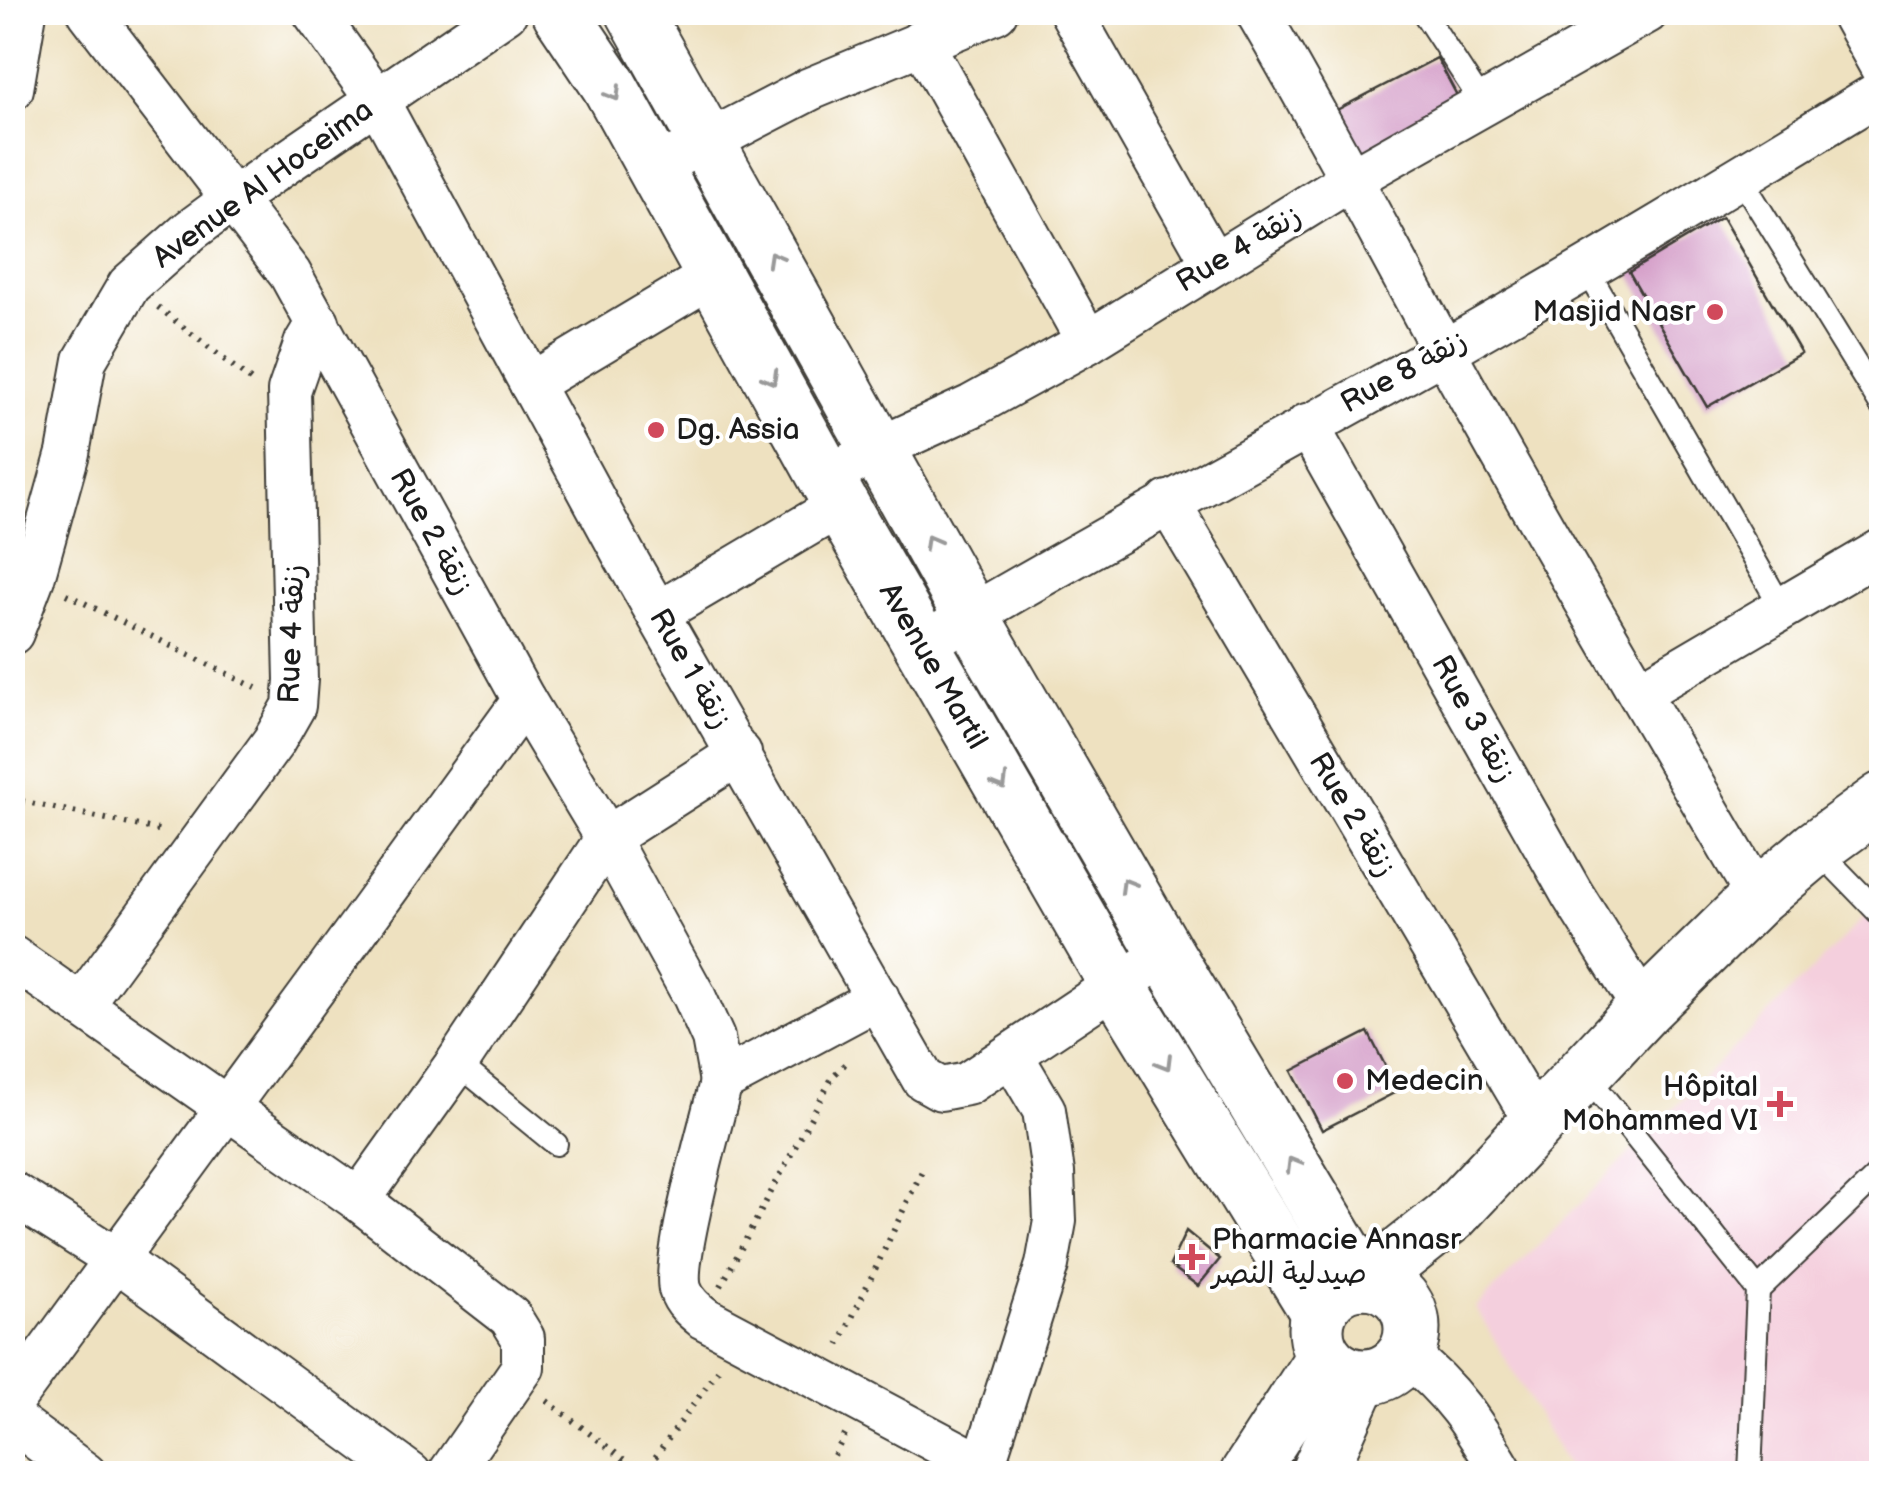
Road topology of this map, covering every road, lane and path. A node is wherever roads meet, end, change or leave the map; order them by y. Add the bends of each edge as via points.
1 (24, 12) edge
2 (89, 12) edge
3 (314, 12) edge
4 (506, 12) edge
5 (560, 12) edge
6 (634, 12) edge
7 (996, 12) edge
8 (1072, 12) edge
9 (1257, 12) edge
10 (1423, 12) edge
11 (1648, 12) edge
12 (1851, 12) edge
13 (922, 41) junction
14 (1882, 68) edge
15 (12, 90) edge
16 (1882, 90) edge
17 (377, 100) junction
18 (1483, 104) junction
19 (708, 142) junction
20 (655, 165) junction
21 (1740, 177) junction
22 (1353, 178) junction
23 (233, 199) junction
24 (1213, 263) junction
25 (1586, 268) junction
26 (715, 274) junction
27 (130, 284) junction
28 (318, 322) junction
29 (1088, 342) junction
30 (1444, 351) junction
31 (530, 384) junction
32 (1882, 407) edge
33 (288, 409) junction
34 (1307, 426) junction
35 (880, 448) junction
36 (834, 491) junction
37 (1168, 502) junction
38 (1882, 550) edge
39 (33, 578) junction
40 (1782, 608) junction
41 (658, 613) junction
42 (971, 616) junction
43 (12, 633) edge
44 (922, 645) junction
45 (1640, 692) junction
46 (524, 700) junction
47 (294, 706) junction
48 (740, 753) junction
49 (12, 798) edge
50 (1882, 800) edge
51 (607, 838) junction
52 (200, 839) junction
53 (1816, 848) junction
54 (1758, 897) junction
55 (1882, 916) edge
56 (1167, 954) junction
57 (12, 957) edge
58 (1117, 984) junction
59 (878, 998) junction
60 (81, 1005) junction
61 (1644, 1009) junction
62 (900, 1036) junction
63 (1012, 1056) junction
64 (457, 1063) junction
65 (1585, 1074) junction
66 (722, 1082) junction
67 (226, 1108) junction
68 (1538, 1126) junction
69 (556, 1144) dead end
70 (1882, 1171) edge
71 (922, 1172) dead end
72 (12, 1194) edge
73 (359, 1200) junction
74 (1450, 1216) junction
75 (116, 1258) junction
76 (1365, 1281) junction
77 (1758, 1290) junction
78 (722, 1329) junction
79 (1364, 1344) junction
80 (518, 1379) junction
81 (821, 1382) junction
82 (12, 1402) edge
83 (12, 1420) edge
84 (991, 1470) edge
85 (84, 1474) edge
86 (410, 1474) edge
87 (449, 1474) edge
88 (643, 1474) edge
89 (1248, 1474) edge
90 (1318, 1474) edge
91 (1503, 1474) edge
92 (1750, 1474) edge

1 - 15 street
2 - 23 street, Rue 2 زنقة
3 - 17 street, Rue 1 زنقة
4 - 17 street, Avenue Al Hoceima
5 -> 20 street, Avenue Martil
6 - 19 street, Avenue Martil
7 - 13 street
8 - 24 street
9 - 22 street
10 - 18 lane
11 - 18 street, Rue 4 زنقة
12 - 14 street
13 - 19 street
13 - 29 street
16 - 21 street, Rue 8 زنقة
17 - 23 street, Avenue Al Hoceima
17 - 31 street, Rue 1 زنقة
18 - 22 street, Rue 4 زنقة
19 - 20 street
35 -> 19 street, Avenue Martil
20 - 26 street, Avenue Martil
21 - 25 street, Rue 8 زنقة
21 - 32 lane
22 - 24 street, Rue 4 زنقة
22 - 30 street
23 - 27 street, Avenue Al Hoceima
23 - 28 street, Rue 2 زنقة
24 - 29 street, Rue 4 زنقة
25 - 30 street, Rue 8 زنقة
25 - 40 lane
26 - 31 street
26 -> 36 street, Avenue Martil
27 - 33 path
27 - 39 street, Avenue Al Hoceima via 85,360
28 - 33 street, Rue 4 زنقة via 296,367
28 - 46 street, Rue 2 زنقة
29 - 35 street, Rue 4 زنقة
30 - 34 street, Rue 8 زنقة
30 - 45 street
31 - 41 street, Rue 1 زنقة
33 - 47 street, Rue 4 زنقة
34 - 37 street, Rue 8 زنقة
34 - 61 street, Rue 3 زنقة
35 - 36 street, Rue 4 زنقة
42 -> 35 street, Avenue Martil
36 - 41 street, Rue 4 زنقة
36 - 44 street, Avenue Martil
37 - 42 street, Rue 8 زنقة
37 - 68 street, Rue 2 زنقة
38 - 40 street
39 - 43 street, Avenue Al Hoceima
39 - 47 path
40 - 45 street
41 - 48 street, Rue 1 زنقة
42 - 44 street, Rue 8 زنقة
56 -> 42 street, Avenue Martil
44 -> 58 street, Avenue Martil
45 - 54 street
46 - 51 street, Rue 2 زنقة
46 - 67 street
47 - 52 street, Rue 4 زنقة
48 - 51 street
48 - 59 street, Rue 1 زنقة
49 - 52 path
50 - 53 street
51 - 64 street
51 - 66 street, Rue 2 زنقة via 708,1024
52 - 60 street, Rue 4 زنقة
53 - 54 street
53 - 55 lane
54 - 61 street
56 - 58 street, Rue 1 زنقة
76 -> 56 street, Avenue Martil
57 - 60 street
58 - 63 street, Rue 1 زنقة
58 -> 79 street, Avenue Martil via 1296,1272
59 - 62 street, Rue 1 زنقة
59 - 66 street
60 - 67 street
61 - 65 street
62 - 63 street, Rue 1 زنقة via 923,1078 942,1089 966,1084
62 - 78 path via 832,1076
63 - 84 street via 1044,1110 1055,1221
64 - 69 lane
64 - 73 street
65 - 68 street
65 - 77 lane
66 - 78 street via 680,1276 684,1298
67 - 73 street
67 - 75 street
68 - 74 street
70 - 77 lane
71 - 81 path
72 - 75 street
73 - 80 street via 510,1317 525,1349
74 - 76 street
74 - 79 street
75 - 82 street
75 - 86 street
76 - 79 street via 1399,1296
77 - 92 lane
78 - 81 street
78 - 88 path
79 - 89 street
79 - 90 street
79 - 91 street via 1441,1382
80 - 87 street
80 - 88 path
81 - 84 street
83 - 85 street

